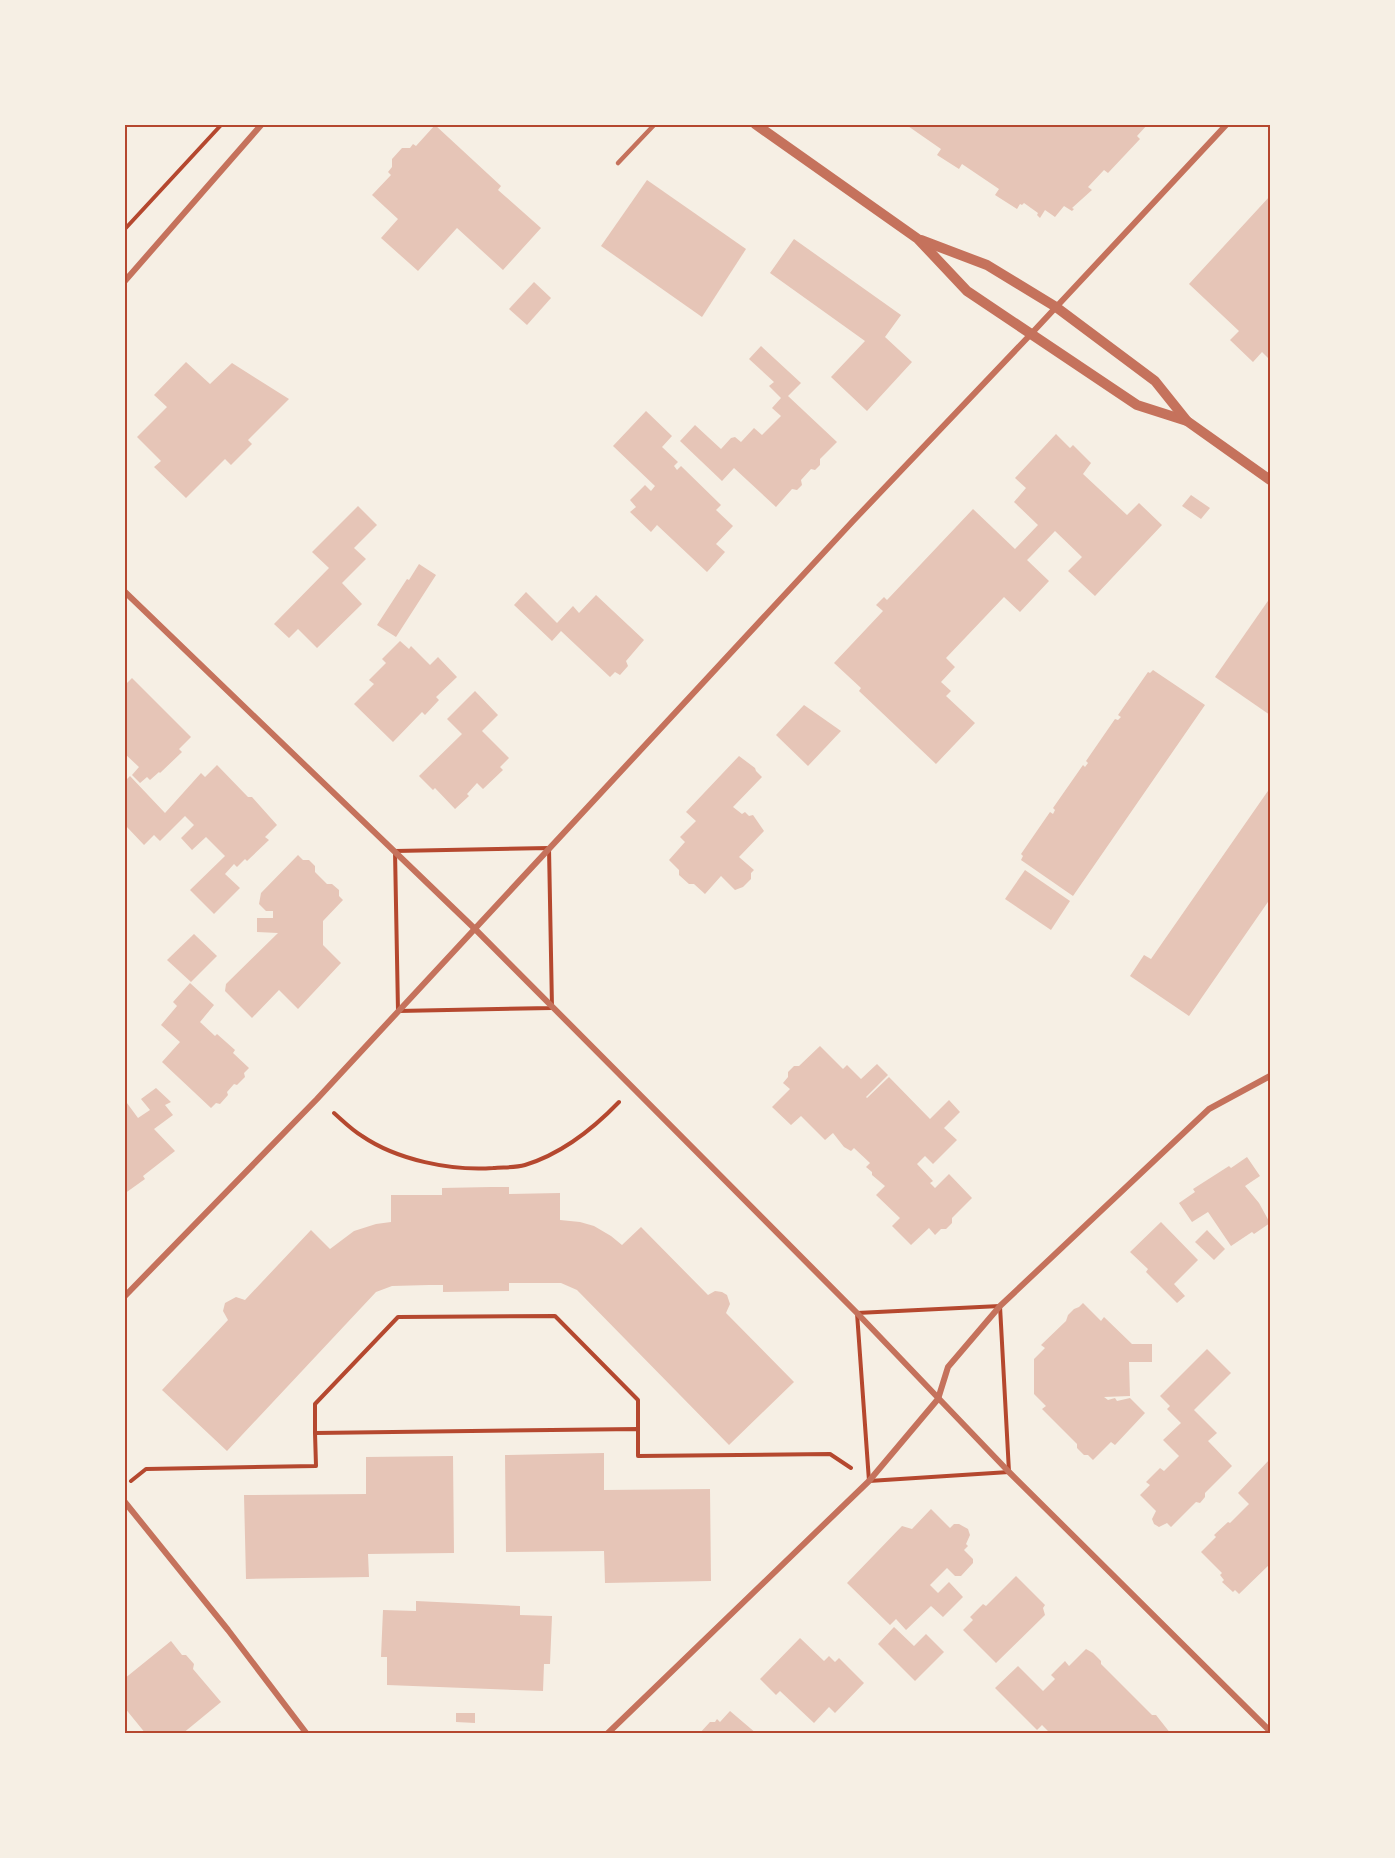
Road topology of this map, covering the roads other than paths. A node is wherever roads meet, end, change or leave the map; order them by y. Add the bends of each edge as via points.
1 (262, 124) edge
2 (655, 124) edge
3 (754, 124) edge
4 (1227, 124) edge
5 (618, 163) dead end
6 (918, 239) junction
7 (124, 282) edge
8 (1056, 307) junction
9 (1031, 334) junction
10 (1188, 421) junction
11 (1270, 480) edge
12 (124, 591) edge
13 (474, 928) junction
14 (1270, 1076) edge
15 (124, 1297) edge
16 (938, 1399) junction
17 (124, 1501) edge
18 (1270, 1731) edge
19 (307, 1734) edge
20 (607, 1734) edge

1 - 7 street
2 - 5 lane
3 - 6 street
4 - 8 street
6 - 8 street via 987,265
6 - 9 street via 967,291
8 - 9 street
8 - 10 street via 1155,381
9 - 10 street via 1137,405
9 - 13 street
10 - 11 street
12 - 13 street
13 - 15 street via 317,1099
13 - 16 street
14 - 16 street via 1209,1109 1000,1306 948,1367
16 - 18 street
16 - 20 street via 869,1481
17 - 19 street

